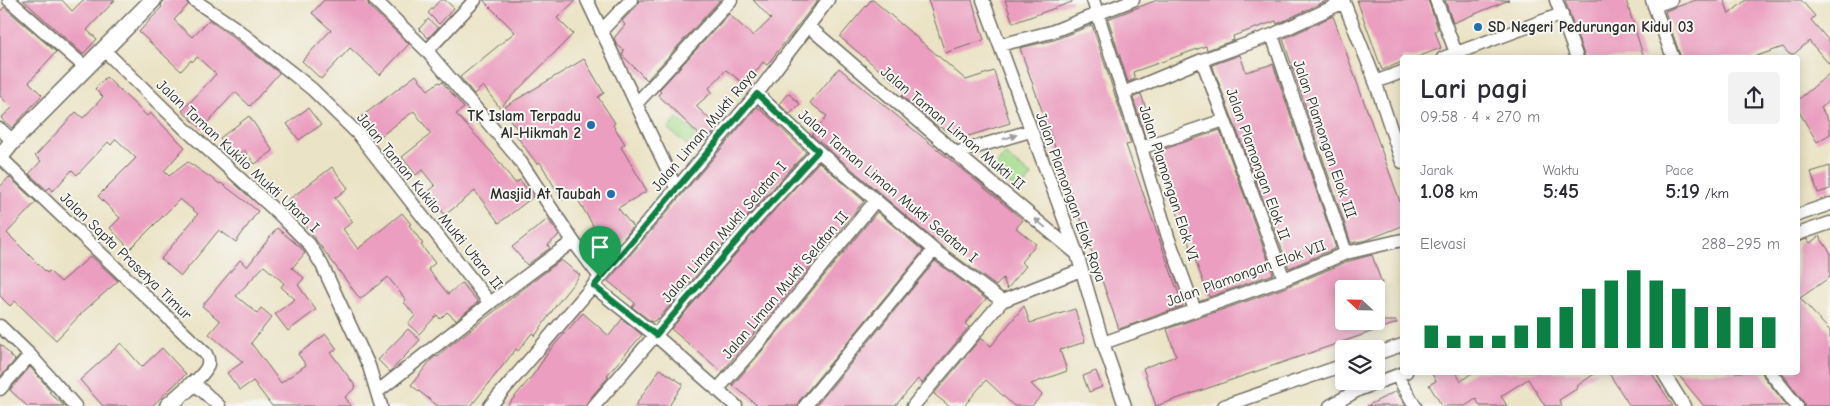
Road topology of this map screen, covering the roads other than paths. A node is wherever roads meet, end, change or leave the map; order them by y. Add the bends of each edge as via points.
1 (10, 0) edge
2 (153, 0) edge
3 (194, 0) edge
4 (375, 0) edge
5 (475, 0) edge
6 (587, 0) edge
7 (631, 0) edge
8 (732, 0) edge
9 (828, 0) edge
10 (983, 0) edge
11 (1093, 0) edge
12 (1133, 0) edge
13 (1436, 0) edge
14 (1556, 0) edge
15 (1671, 0) edge
16 (1343, 1) edge
17 (1653, 3) edge
18 (1097, 14) junction
19 (1562, 14) junction
20 (808, 26) junction
21 (601, 31) junction
22 (1272, 35) junction
23 (1000, 45) junction
24 (104, 50) junction
25 (427, 51) junction
26 (1456, 53) junction
27 (1451, 55) edge
28 (1576, 55) edge
29 (1672, 55) edge
30 (1202, 60) junction
31 (85, 67) junction
32 (1400, 73) edge
33 (1375, 82) junction
34 (1123, 93) junction
35 (757, 94) junction
36 (636, 104) junction
37 (1224, 120) junction
38 (0, 129) edge
39 (1030, 131) junction
40 (13, 141) junction
41 (1141, 148) junction
42 (818, 151) junction
43 (956, 153) junction
44 (1400, 156) edge
45 (0, 157) edge
46 (676, 188) junction
47 (876, 200) junction
48 (1830, 204) edge
49 (1800, 214) edge
50 (1830, 223) edge
51 (1800, 233) edge
52 (1400, 240) edge
53 (573, 241) junction
54 (934, 250) junction
55 (1346, 253) junction
56 (1077, 254) junction
57 (1081, 270) junction
58 (1284, 280) junction
59 (597, 281) junction
60 (1002, 301) junction
61 (490, 303) junction
62 (1195, 310) junction
63 (0, 326) edge
64 (656, 335) junction
65 (1103, 343) junction
66 (1400, 346) edge
67 (1385, 351) edge
68 (30, 355) junction
69 (1335, 368) edge
70 (1400, 374) edge
71 (1401, 375) edge
72 (1665, 375) edge
73 (1772, 375) edge
74 (1385, 378) edge
75 (194, 383) junction
76 (0, 389) edge
77 (717, 390) junction
78 (1351, 390) edge
79 (377, 392) junction
80 (75, 406) edge
81 (168, 406) edge
82 (219, 406) edge
83 (381, 406) edge
84 (490, 406) edge
85 (594, 406) edge
86 (736, 406) edge
87 (805, 406) edge
88 (913, 406) edge
89 (1125, 406) edge
90 (1224, 406) edge
91 (1330, 406) edge
92 (1415, 406) edge
93 (1684, 406) edge
94 (1797, 406) edge

1 - 31 street
2 - 24 street
3 - 61 street, Jalan Taman Kukilo Mukti Utara II via 234,27 312,89 358,134
4 - 25 street
5 - 25 street
6 - 21 street
7 - 21 street
8 - 36 street
9 - 20 street, Jalan Liman Mukti Raya
10 - 23 street, Jalan Plamongan Elok Raya
11 - 18 street, Jalan Plamongan Elok VI
12 - 18 street
13 - 26 street
14 - 19 street
15 - 17 street
16 - 22 street
16 - 33 street
17 - 29 street
18 - 23 street via 1051,32
18 - 34 street, Jalan Plamongan Elok VI
19 - 26 street
19 - 28 street
20 - 35 street, Jalan Liman Mukti Raya
20 - 43 street, Jalan Taman Liman Mukti II
21 - 36 street
22 - 30 street
22 - 55 street, Jalan Plamongan Elok III
23 - 39 street, Jalan Plamongan Elok Raya
24 - 31 street
24 - 79 street, Jalan Taman Kukilo Mukti Utara I via 310,244 369,366
25 - 53 street via 518,158
26 - 27 street
30 - 34 street
30 - 37 street, Jalan Plamongan Elok II
31 - 40 street
32 - 33 street
33 - 44 street
34 - 41 street, Jalan Plamongan Elok VI
35 - 42 street, Jalan Taman Liman Mukti Selatan I
35 - 46 street, Jalan Liman Mukti Raya
36 - 46 street
37 - 41 street
37 - 58 street, Jalan Plamongan Elok II
38 - 40 street
43 -> 39 street
39 - 56 street, Jalan Plamongan Elok Raya
40 - 45 street
41 - 62 street, Jalan Plamongan Elok VI via 1168,237
42 - 47 street, Jalan Taman Liman Mukti Selatan I
42 - 64 street, Jalan Liman Mukti Selatan I
56 -> 43 street, Jalan Taman Liman Mukti II
45 - 75 street, Jalan Sapta Prasetya Timur via 206,354 208,366
46 - 59 street, Jalan Liman Mukti Raya
47 - 54 street, Jalan Taman Liman Mukti Selatan I
47 - 77 street, Jalan Liman Mukti Selatan II
48 - 49 street
50 - 51 street
52 - 55 street, Jalan Plamongan Elok VII
53 - 59 street
53 - 61 street, Jalan Taman Kukilo Mukti Utara II
54 - 60 street, Jalan Taman Liman Mukti Selatan I
54 - 87 street
55 - 58 street, Jalan Plamongan Elok VII
56 - 57 street, Jalan Plamongan Elok Raya
57 - 60 street
57 - 65 street, Jalan Plamongan Elok Raya
58 - 62 street, Jalan Plamongan Elok VII
59 - 64 street
59 - 84 street, Jalan Liman Mukti Raya
60 - 88 street
61 - 79 street
62 - 65 street, Jalan Plamongan Elok VII
63 - 68 street
64 - 77 street
64 - 85 street, Jalan Liman Mukti Selatan I
65 - 89 street, Jalan Plamongan Elok Raya
66 - 67 street
68 - 76 street
68 - 80 street
69 - 90 street
70 - 74 street
71 - 92 street
72 - 93 street
73 - 94 street
75 - 81 street
75 - 82 street
77 - 86 street
78 - 91 street
79 - 83 street, Jalan Taman Kukilo Mukti Utara I

